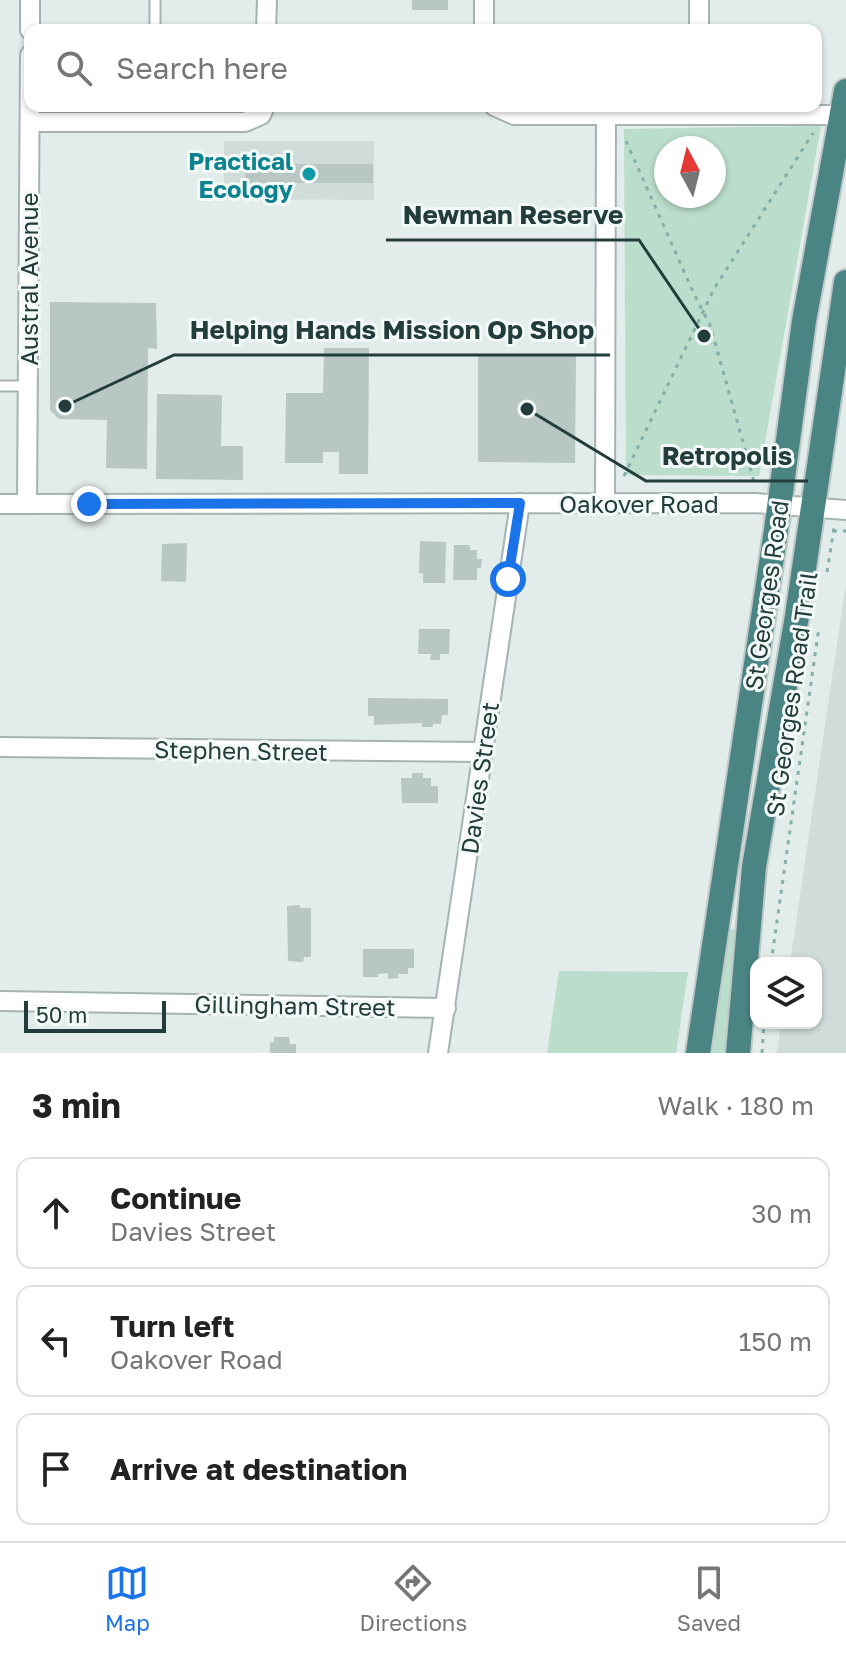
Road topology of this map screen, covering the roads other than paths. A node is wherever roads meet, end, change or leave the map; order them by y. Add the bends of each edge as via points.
1 (30, 0) edge
2 (155, 0) edge
3 (267, 0) edge
4 (484, 0) edge
5 (699, 0) edge
6 (30, 24) edge
7 (155, 24) edge
8 (266, 24) edge
9 (484, 24) edge
10 (699, 24) edge
11 (836, 107) edge
12 (30, 112) edge
13 (262, 112) edge
14 (507, 112) edge
15 (675, 112) edge
16 (154, 114) edge
17 (606, 115) junction
18 (30, 122) junction
19 (846, 282) edge
20 (0, 386) edge
21 (28, 386) junction
22 (520, 503) junction
23 (605, 503) junction
24 (0, 504) edge
25 (27, 504) junction
26 (780, 505) junction
27 (812, 508) junction
28 (842, 510) edge
29 (0, 747) edge
30 (483, 752) junction
31 (0, 1001) edge
32 (446, 1008) junction
33 (438, 1053) edge
34 (698, 1053) edge
35 (738, 1053) edge

1 - 6 street
2 - 7 lane
3 - 8 street
4 - 9 street
5 - 10 street
11 - 26 highway, St Georges Road
12 - 18 street, Austral Avenue
13 - 16 street via 245,122
14 - 17 street
15 - 17 street
16 - 18 street
17 - 23 street
18 - 21 street, Austral Avenue
19 - 27 highway, St Georges Road
20 - 21 lane
21 - 25 street, Austral Avenue
22 - 23 street, Oakover Road
22 - 25 street, Oakover Road
22 - 30 street, Davies Street
23 - 26 street, Oakover Road
24 - 25 street, Oakover Road
26 - 27 street, Oakover Road
26 - 34 highway, St Georges Road
27 - 28 street, Oakover Road
27 - 35 highway, St Georges Road via 754,867
29 - 30 street, Stephen Street
30 - 32 street, Davies Street
31 - 32 street, Gillingham Street
32 - 33 street, Davies Street

